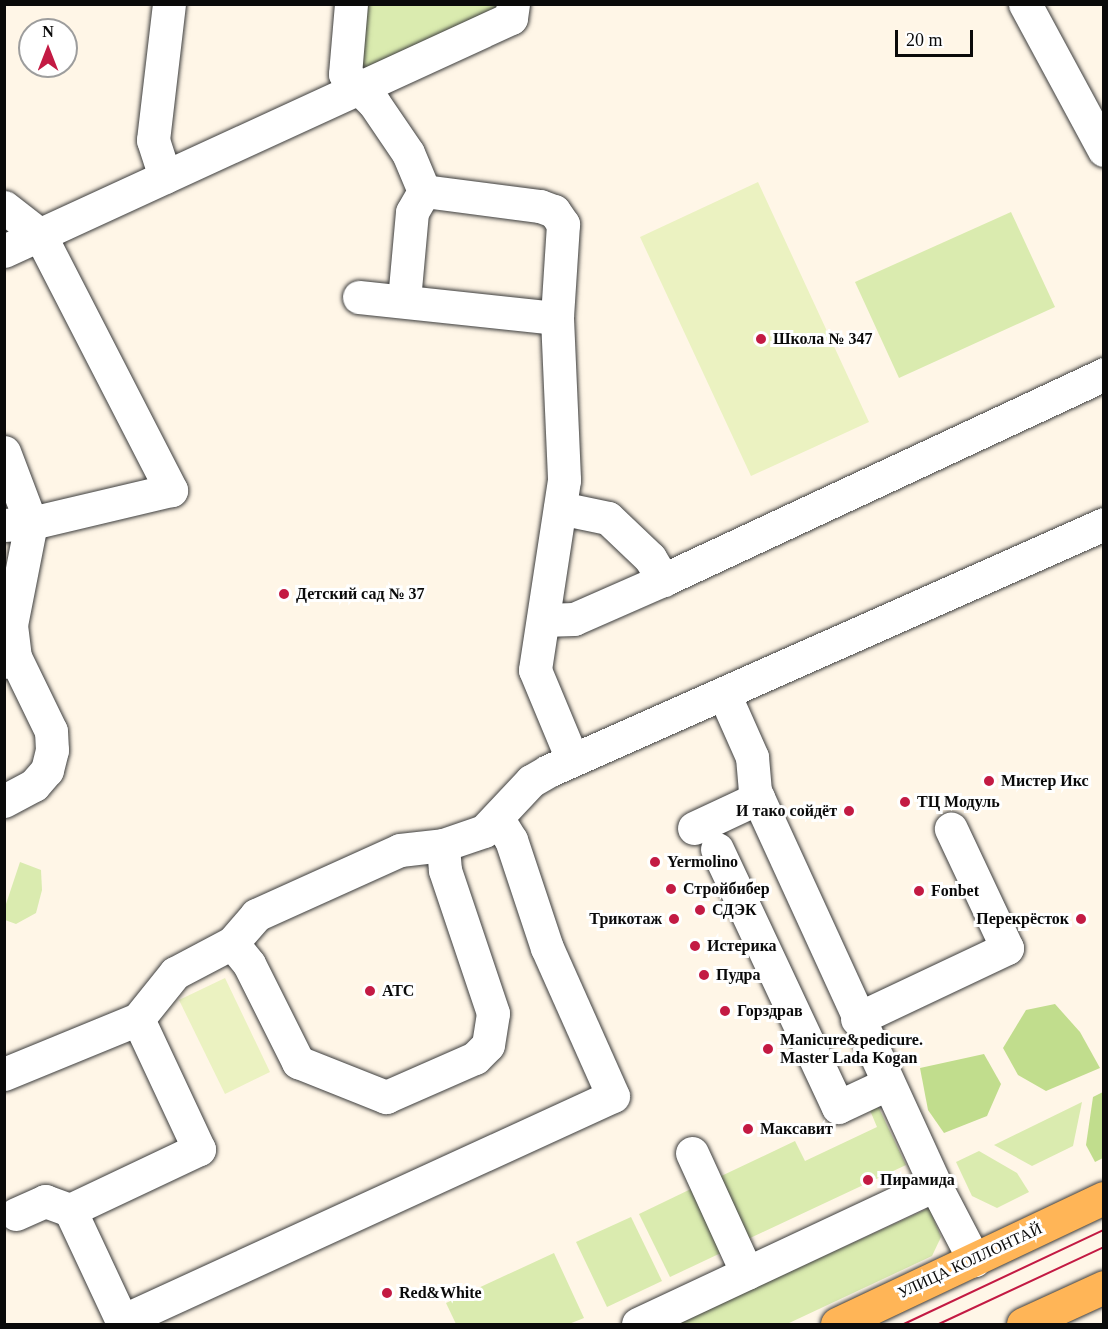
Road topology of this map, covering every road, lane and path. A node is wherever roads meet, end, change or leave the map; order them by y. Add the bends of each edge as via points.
1 (169, 4) edge
2 (351, 4) edge
3 (513, 4) edge
4 (1039, 8) edge
5 (358, 88) junction
6 (1104, 150) edge
7 (165, 177) junction
8 (424, 191) junction
9 (4, 207) edge
10 (40, 235) junction
11 (4, 251) edge
12 (358, 297) dead end
13 (404, 300) junction
14 (557, 318) junction
15 (1104, 374) edge
16 (4, 452) edge
17 (560, 508) junction
18 (18, 524) edge
19 (1104, 524) edge
20 (663, 580) junction
21 (543, 620) junction
22 (10, 660) edge
23 (725, 696) junction
24 (572, 759) junction
25 (758, 798) junction
26 (4, 801) edge
27 (498, 819) junction
28 (951, 829) dead end
29 (443, 845) junction
30 (232, 943) junction
31 (857, 1019) junction
32 (138, 1020) junction
33 (4, 1074) edge
34 (887, 1084) junction
35 (692, 1153) dead end
36 (935, 1185) junction
37 (1104, 1198) edge
38 (70, 1210) junction
39 (16, 1214) dead end
40 (974, 1260) junction
41 (747, 1273) junction
42 (1104, 1287) edge
43 (638, 1324) edge
44 (837, 1324) edge
45 (1023, 1324) edge

1 - 7 street via 153,140
2 - 5 street via 343,58 345,74
3 - 5 street via 511,18
4 - 6 street
5 - 7 street
5 - 8 street via 408,153
7 - 10 street
8 - 13 street via 412,212
8 - 14 street via 554,211 565,238
9 - 10 street
10 - 11 street
10 - 18 street via 171,490
12 - 13 street
13 - 14 street
14 - 17 street via 564,480
15 - 20 street
16 - 18 street
17 - 20 street via 608,518 650,558
17 - 21 street
18 - 22 street
19 - 23 street
20 - 21 street via 574,619
21 - 24 street via 536,681
22 - 26 street via 51,731 52,750 47,770 34,785
23 - 24 street
23 - 25 street via 752,757
24 - 27 street via 531,781
25 - 31 street
25 - 34 street via 706,838 838,1107
27 - 29 street via 484,831
27 - 38 street via 511,840 547,948 613,1096 122,1321
28 - 31 street via 1007,948
29 - 30 street via 400,850 256,915
29 - 30 street via 445,870 493,1013 488,1046 475,1058 386,1097 298,1062 249,964
30 - 32 street via 175,973
31 - 34 street
32 - 33 street
32 - 38 street via 199,1149
34 - 36 street
35 - 41 street
36 - 40 street
36 - 41 street
37 - 40 main road, УЛИЦА КОЛЛОНТАЙ
38 - 39 street via 45,1201
40 - 44 main road, УЛИЦА КОЛЛОНТАЙ
41 - 43 street
42 - 45 main road

